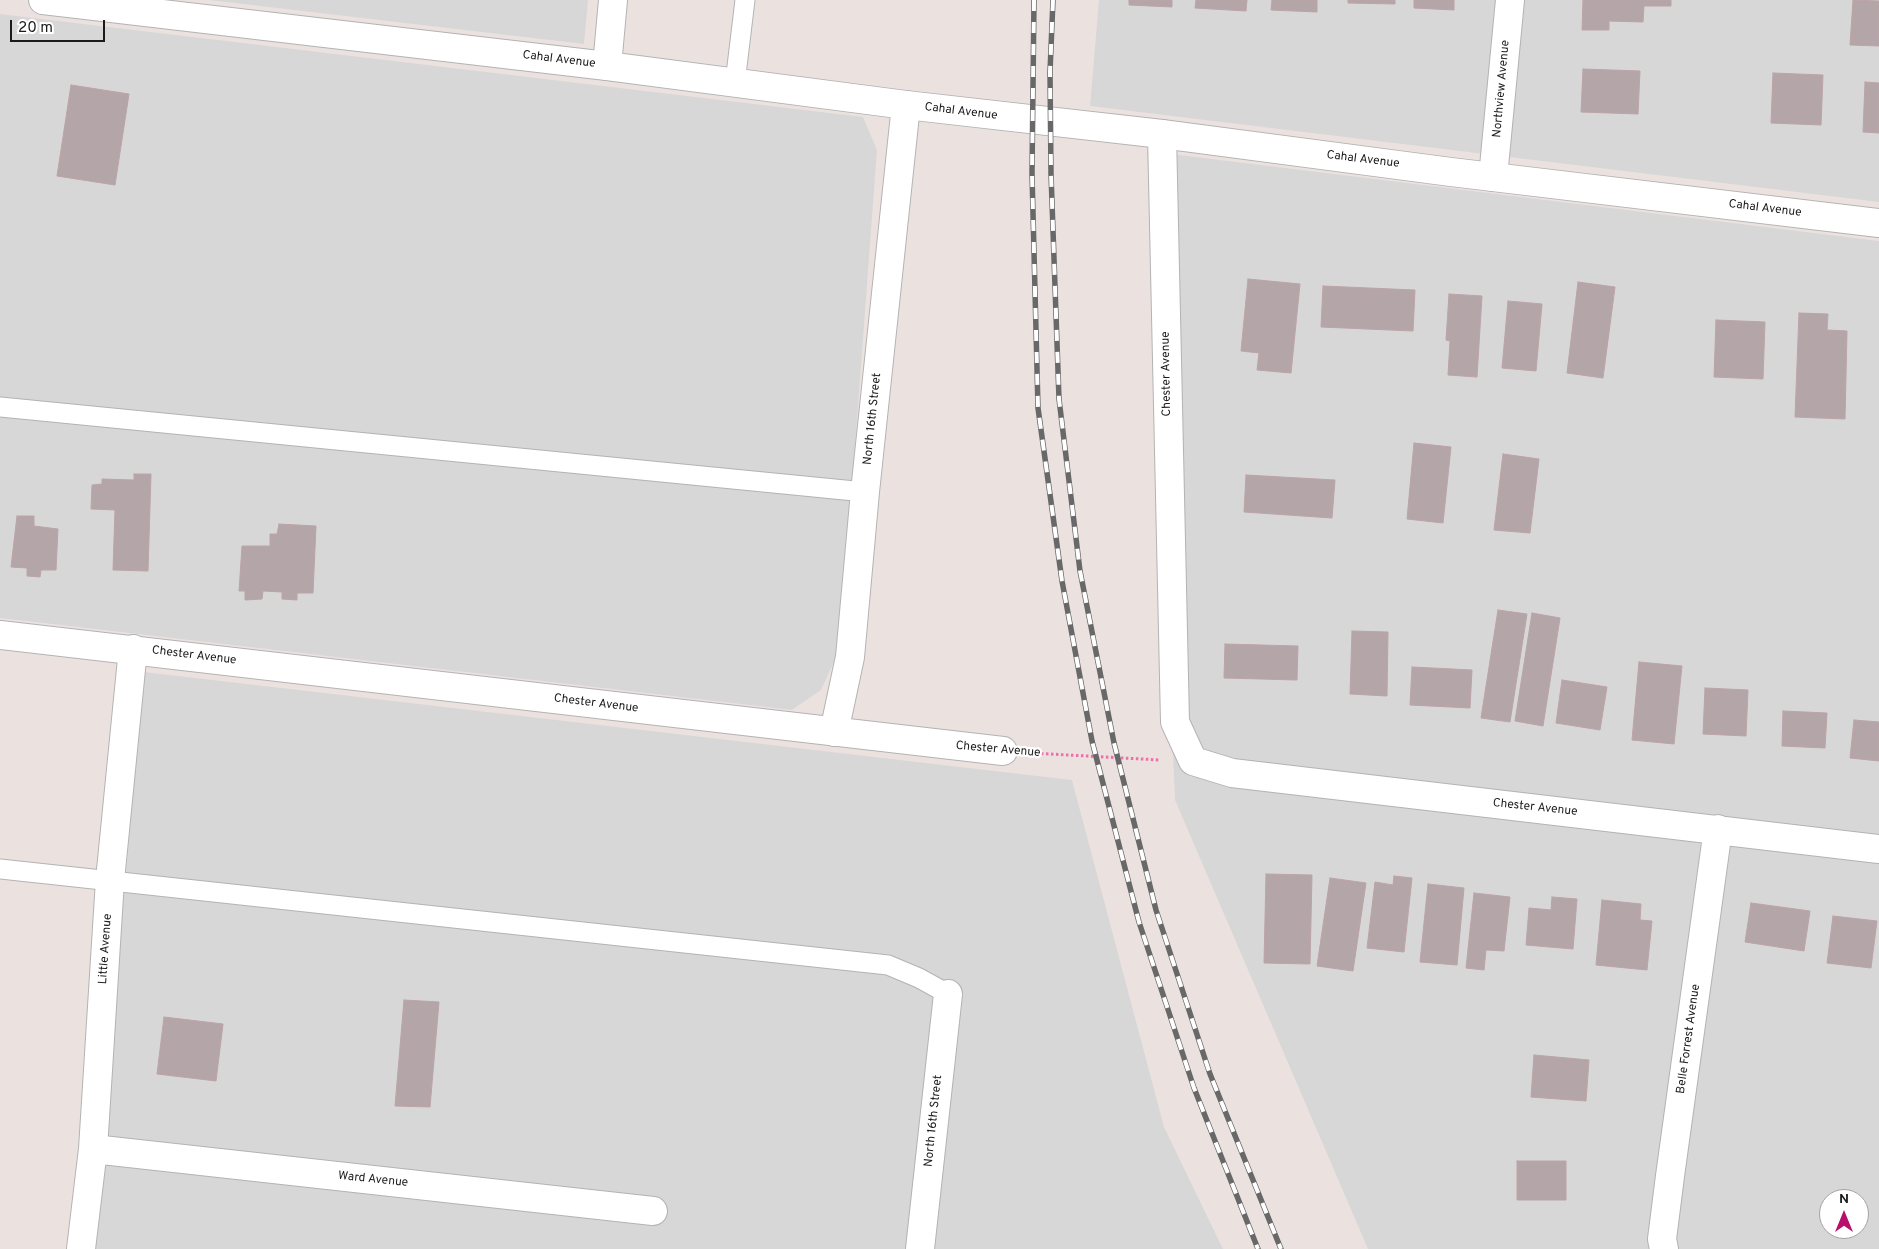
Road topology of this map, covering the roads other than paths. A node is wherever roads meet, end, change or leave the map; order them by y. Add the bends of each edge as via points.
1 (43, 0) edge
2 (612, 0) edge
3 (745, 0) edge
4 (1510, 0) edge
5 (607, 66) junction
6 (735, 83) junction
7 (906, 105) junction
8 (1162, 134) junction
9 (1493, 177) junction
10 (1879, 223) edge
11 (0, 407) edge
12 (865, 492) junction
13 (0, 635) edge
14 (133, 649) junction
15 (834, 732) junction
16 (1003, 751) road end
17 (1718, 829) junction
18 (1879, 849) edge
19 (0, 869) edge
20 (110, 880) junction
21 (948, 994) joint
22 (93, 1149) junction
23 (653, 1212) dead end
24 (81, 1249) edge
25 (920, 1249) edge
26 (1664, 1249) edge

1 - 5 street, Cahal Avenue
2 - 5 street
3 - 6 lane
4 - 9 street, Northview Avenue
5 - 6 street, Cahal Avenue
6 - 7 street, Cahal Avenue
7 - 8 street, Cahal Avenue
7 - 12 street, North 16th Street
8 - 9 street, Cahal Avenue
8 - 17 street, Chester Avenue via 1175,722 1193,761 1232,774
9 - 10 street, Cahal Avenue
11 - 12 lane
12 - 15 street, North 16th Street via 850,657
13 - 14 street, Chester Avenue
14 - 15 street, Chester Avenue
14 - 20 street, Little Avenue
15 - 16 street, Chester Avenue
17 - 18 street, Chester Avenue
17 - 26 street, Belle Forrest Avenue via 1670,1176 1662,1239
19 - 20 lane
20 - 21 lane via 888,965
20 - 22 street, Little Avenue
21 - 25 street, North 16th Street
22 - 23 street, Ward Avenue
22 - 24 street, Little Avenue

